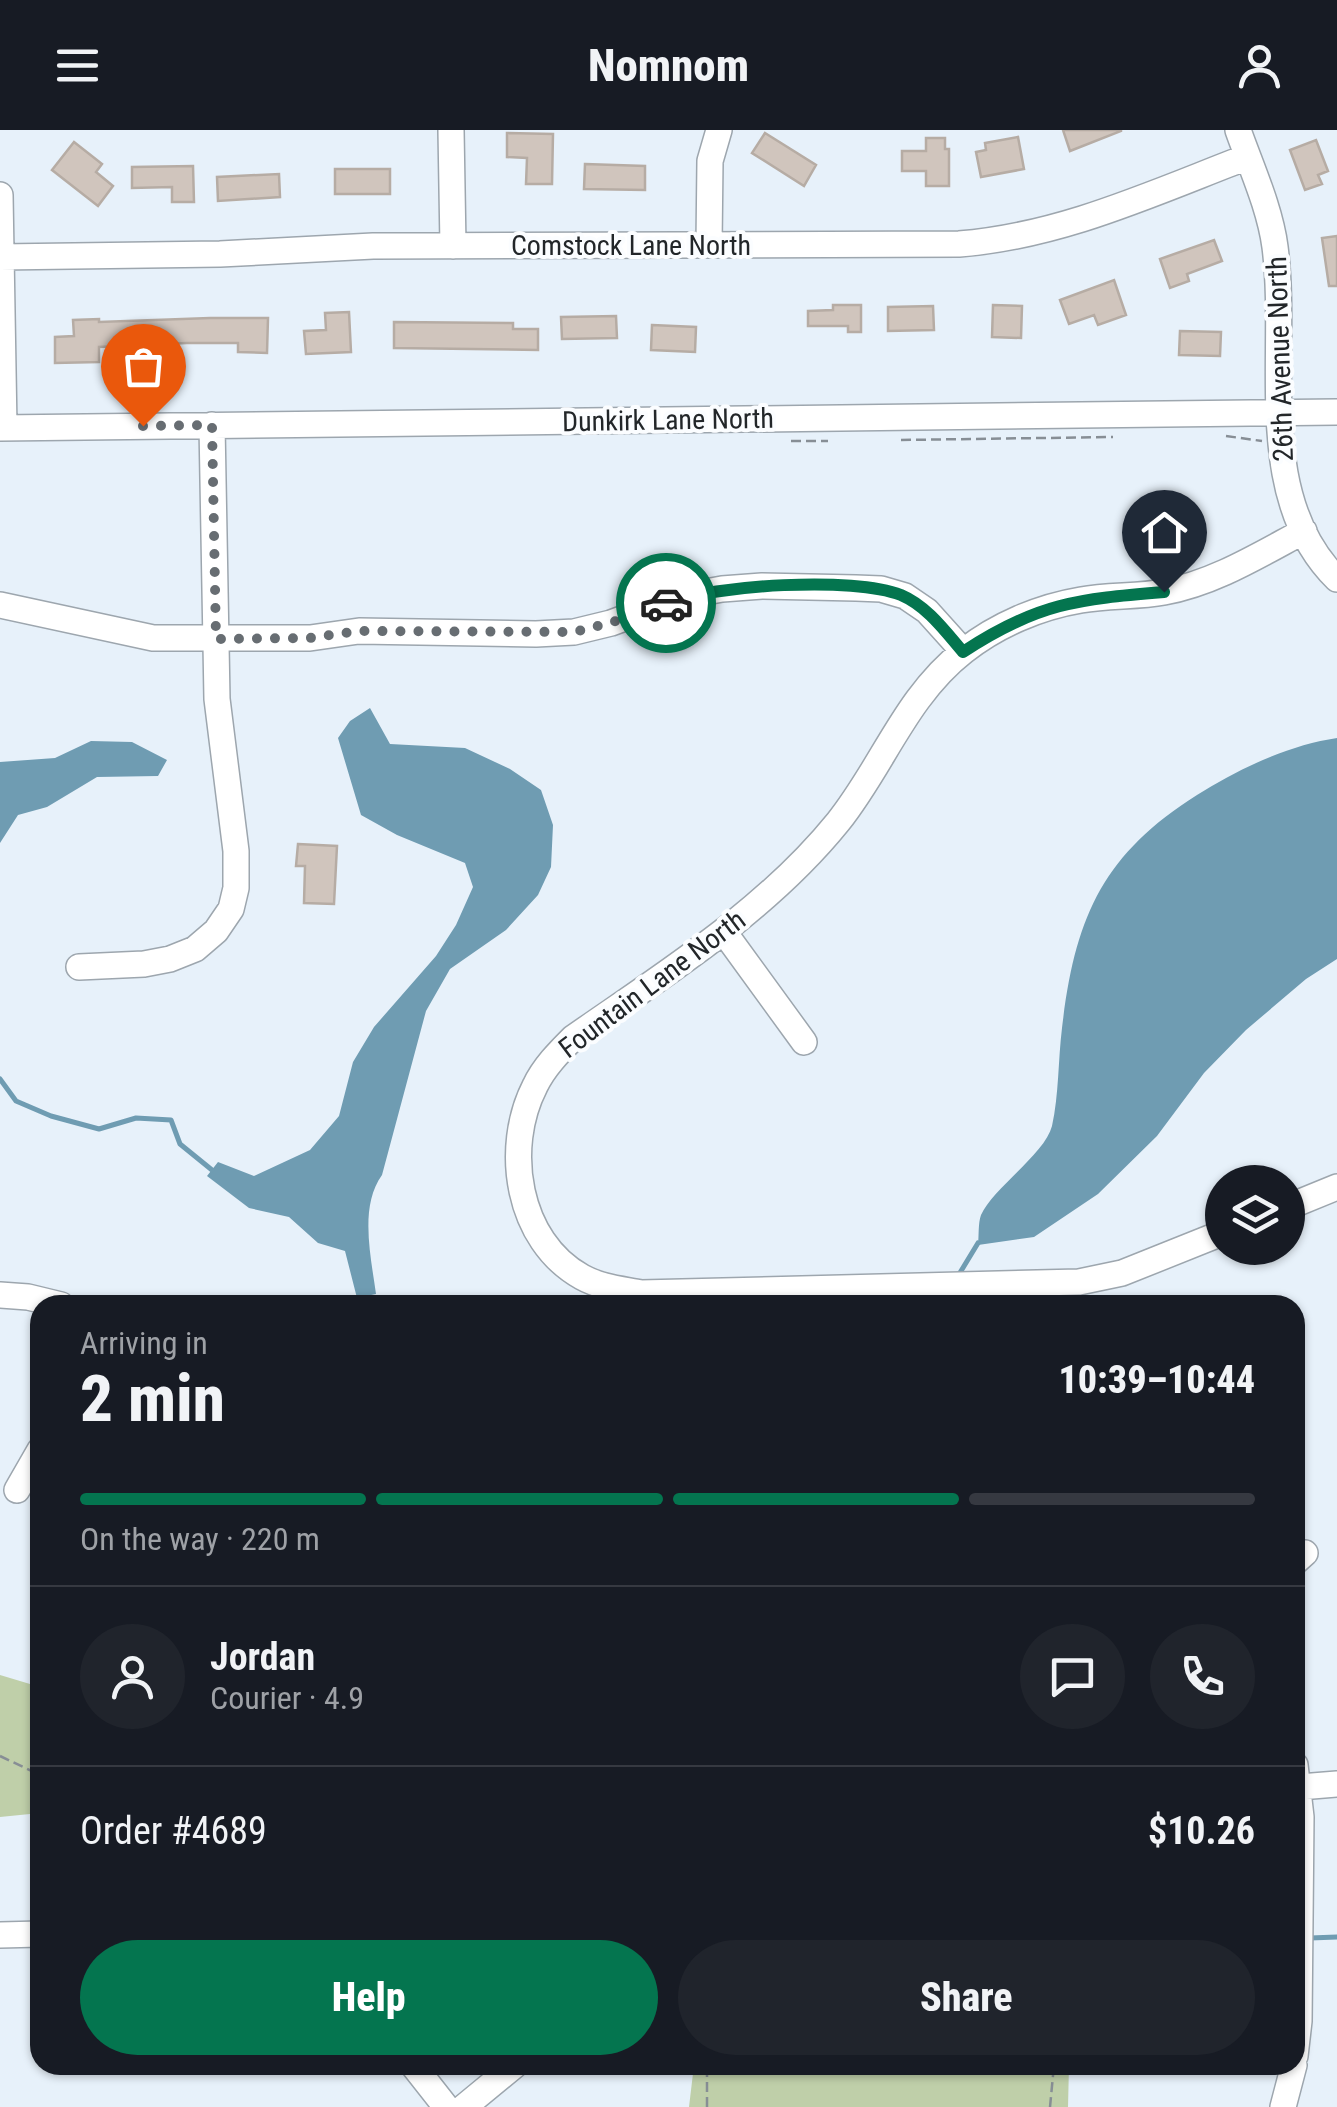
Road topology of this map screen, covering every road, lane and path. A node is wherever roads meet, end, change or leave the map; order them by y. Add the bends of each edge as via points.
1 (452, 130) edge
2 (719, 130) edge
3 (1238, 130) edge
4 (1247, 157) junction
5 (0, 195) edge
6 (709, 244) junction
7 (453, 246) junction
8 (1, 257) edge
9 (1337, 412) edge
10 (1281, 413) junction
11 (212, 425) junction
12 (2, 428) edge
13 (1304, 532) junction
14 (1337, 579) edge
15 (0, 605) edge
16 (216, 639) junction
17 (963, 652) junction
18 (724, 932) junction
19 (79, 967) dead end
20 (804, 1042) dead end
21 (1337, 1187) edge
22 (1305, 1200) edge
23 (1205, 1240) edge
24 (0, 1295) edge
25 (30, 1298) edge
26 (30, 1467) edge
27 (17, 1490) dead end
28 (0, 1756) edge
29 (30, 1770) edge
30 (1305, 1778) edge
31 (1337, 1784) edge
32 (30, 1934) edge
33 (0, 1935) edge
34 (420, 2075) edge
35 (503, 2075) edge
36 (708, 2075) edge
37 (1053, 2075) edge
38 (1291, 2075) edge
39 (446, 2107) edge
40 (464, 2107) edge
41 (707, 2107) edge
42 (1050, 2107) edge
43 (1283, 2107) edge

1 - 7 street
2 - 6 street via 709,175
3 - 4 street, 26th Avenue North
4 - 6 street, Comstock Lane North via 1078,222 1000,241
4 - 10 street, 26th Avenue North via 1274,243
5 - 8 street
6 - 7 street, Comstock Lane North
7 - 8 street, Comstock Lane North
8 - 12 street
9 - 10 street, Dunkirk Lane North
10 - 11 street, Dunkirk Lane North
10 - 13 street, 26th Avenue North via 1285,478
11 - 12 street, Dunkirk Lane North
11 - 16 street
13 - 14 street, 26th Avenue North
13 - 17 street, Fountain Lane North via 1202,582 1040,610
15 - 16 street via 123,634
16 - 17 street via 359,631 574,632 684,596 800,587 905,596
16 - 19 street via 236,851 231,909 195,949 170,960
17 - 18 street, Fountain Lane North via 905,714 837,823
18 - 20 street
18 - 23 street, Fountain Lane North via 573,1038 552,1059 524,1110 519,1170 530,1218 560,1262 584,1278 641,1292 1036,1285 1122,1273
21 - 22 street
24 - 25 street
26 - 27 street
28 - 29 path
30 - 31 street
32 - 33 street
34 - 39 street
35 - 40 street
36 - 41 path
37 - 42 path
38 - 43 street

